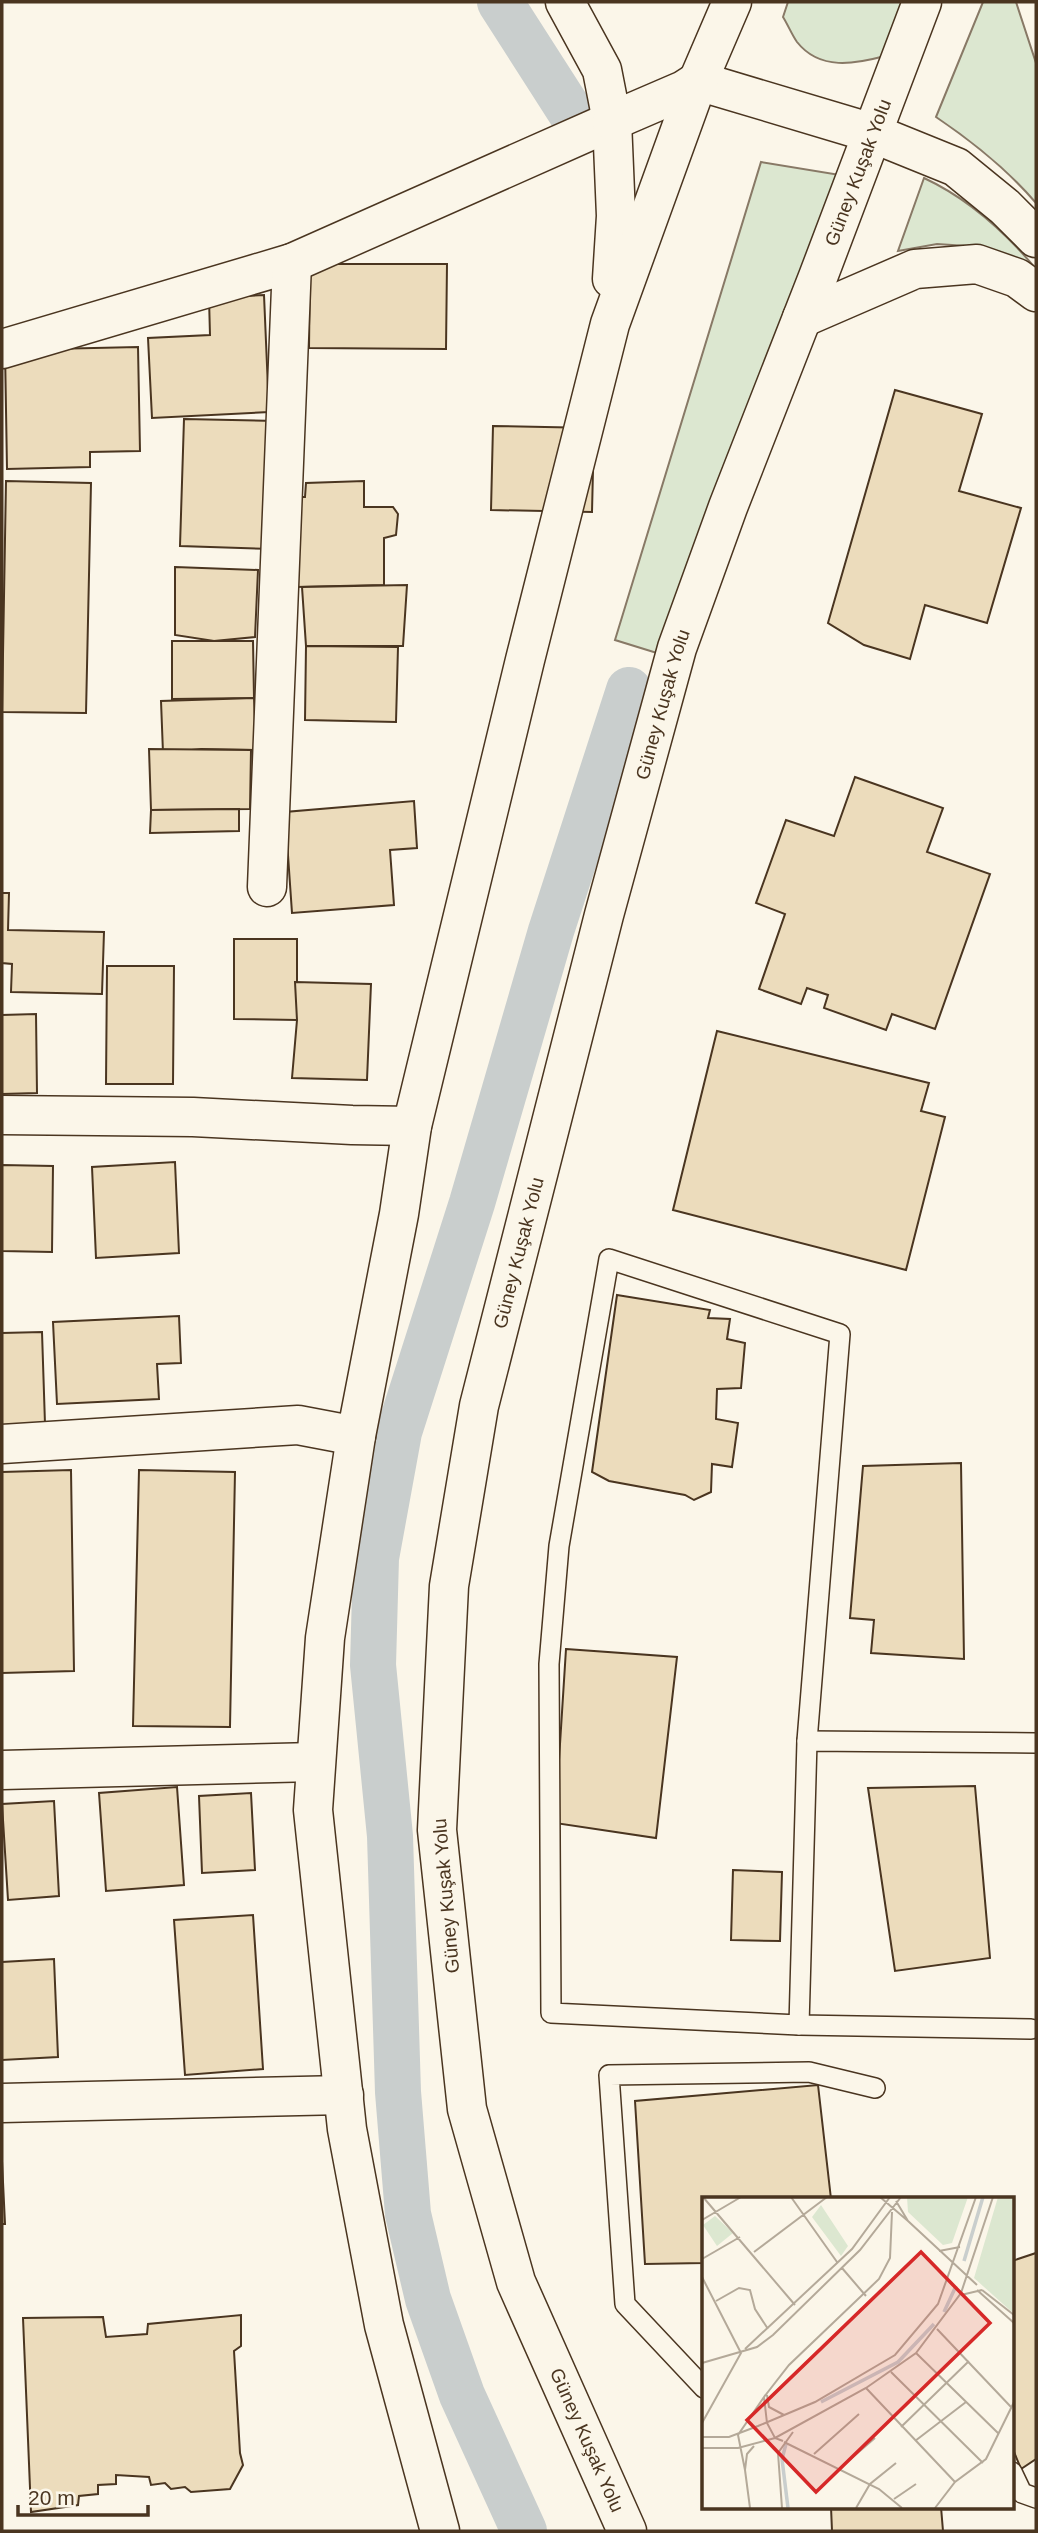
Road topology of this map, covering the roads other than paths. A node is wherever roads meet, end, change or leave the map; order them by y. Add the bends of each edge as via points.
1 (565, 2) edge
2 (732, 2) edge
3 (922, 2) edge
4 (698, 81) junction
5 (612, 121) junction
6 (872, 133) junction
7 (1036, 238) edge
8 (292, 263) junction
9 (1036, 292) edge
10 (802, 318) junction
11 (610, 324) junction
12 (2, 349) edge
13 (267, 887) dead end
14 (2, 1115) edge
15 (412, 1126) junction
16 (356, 1436) junction
17 (2, 1444) edge
18 (807, 1741) junction
19 (1036, 1743) edge
20 (315, 1762) junction
21 (2, 1770) edge
22 (799, 2025) junction
23 (1031, 2029) dead end
24 (875, 2088) dead end
25 (344, 2095) junction
26 (2, 2103) edge
27 (702, 2386) edge
28 (1014, 2476) edge
29 (1036, 2498) edge
30 (431, 2521) edge
31 (627, 2531) edge

1 - 5 main road via 602,69
2 - 4 main road
3 - 6 main road, Güney Kuşak Yolu
4 - 5 main road
4 - 6 main road
4 - 11 main road
5 - 8 main road
5 - 11 main road via 616,216
6 - 7 main road via 956,167
6 - 10 main road, Güney Kuşak Yolu
8 - 12 main road
8 - 13 main road
9 - 10 main road via 1017,278 977,264 915,269
10 - 31 main road, Güney Kuşak Yolu via 677,648 479,1406 449,1586 438,1830 467,2109 516,2282
11 - 15 main road
14 - 15 main road
15 - 16 main road
16 - 17 main road via 298,1425
16 - 20 main road via 326,1638
18 - 19 lane
18 - 22 lane
18 - 22 lane via 840,1334 609,1259 559,1546 549,1664 551,2013
20 - 21 main road
20 - 25 main road via 313,1810
22 - 23 lane
24 - 27 lane via 809,2072 609,2075 625,2304
25 - 26 main road
25 - 30 main road via 384,2325
28 - 29 lane via 1022,2493

